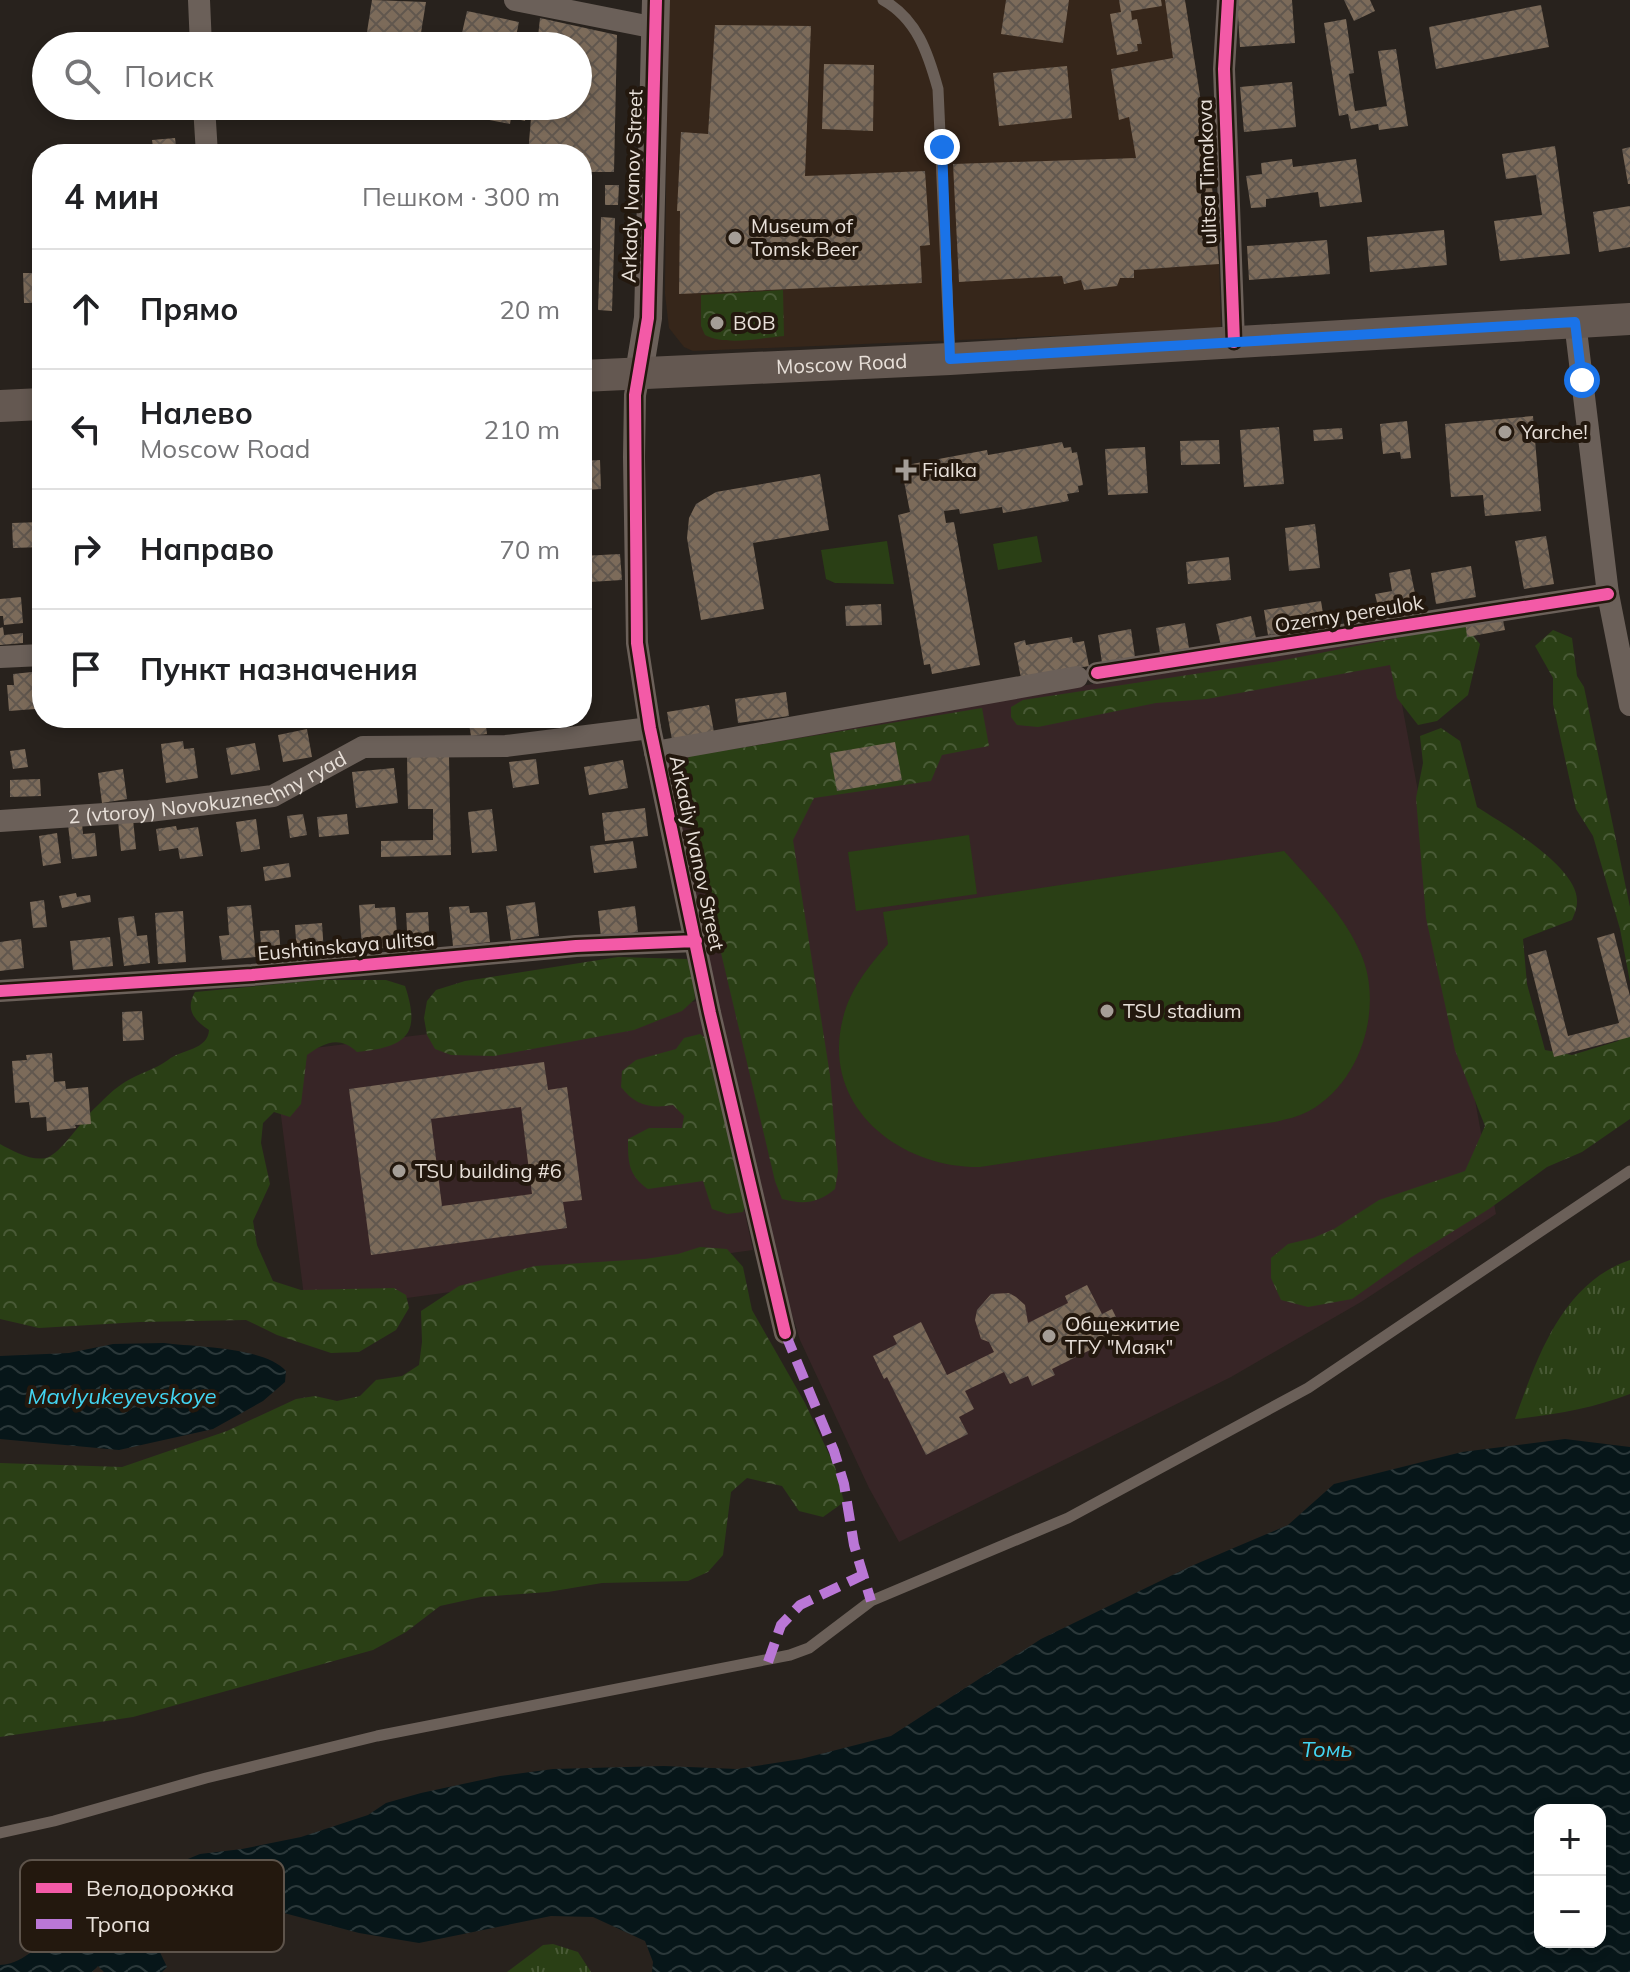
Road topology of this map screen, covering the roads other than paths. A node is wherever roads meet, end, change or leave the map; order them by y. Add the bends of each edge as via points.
1 (199, 0) edge
2 (515, 0) edge
3 (883, 0) edge
4 (1228, 0) edge
5 (656, 14) edge
6 (200, 32) edge
7 (205, 120) edge
8 (206, 144) edge
9 (1630, 319) edge
10 (1575, 322) junction
11 (1234, 342) junction
12 (950, 359) junction
13 (639, 373) junction
14 (592, 375) edge
15 (32, 404) edge
16 (0, 406) edge
17 (1608, 594) junction
18 (32, 655) edge
19 (0, 657) edge
20 (1630, 705) edge
21 (650, 728) junction
22 (655, 752) junction
23 (0, 821) edge
24 (696, 941) junction
25 (0, 991) edge
26 (1630, 1171) edge
27 (785, 1333) dead end
28 (0, 1833) edge

1 - 6 street
2 - 5 street
3 - 12 lane via 913,25 938,89
4 - 11 street, ulitsa Timakova via 1224,69
5 - 13 street, Arkady Ivanov Street via 648,318
7 - 8 street
9 - 10 main road, Moscow Road
10 - 11 main road, Moscow Road
10 - 17 street
11 - 12 main road, Moscow Road
12 - 13 main road, Moscow Road
13 - 14 main road, Moscow Road
13 - 21 street, Arkadiy Ivanov Street via 634,457 637,643
15 - 16 main road
17 - 20 street
17 - 22 street, Ozerny pereulok via 1087,675
18 - 19 street
21 - 22 street, Arkadiy Ivanov Street
21 - 23 street, 2 (vtoroy) Novokuznechny ryad via 506,746 363,747 273,796
22 - 24 street, Arkadiy Ivanov Street
24 - 25 street, Eushtinskaya ulitsa
24 - 27 street, Arkadiy Ivanov Street
26 - 28 lane via 1308,1388 1068,1518 871,1601 809,1648 755,1664 377,1736

